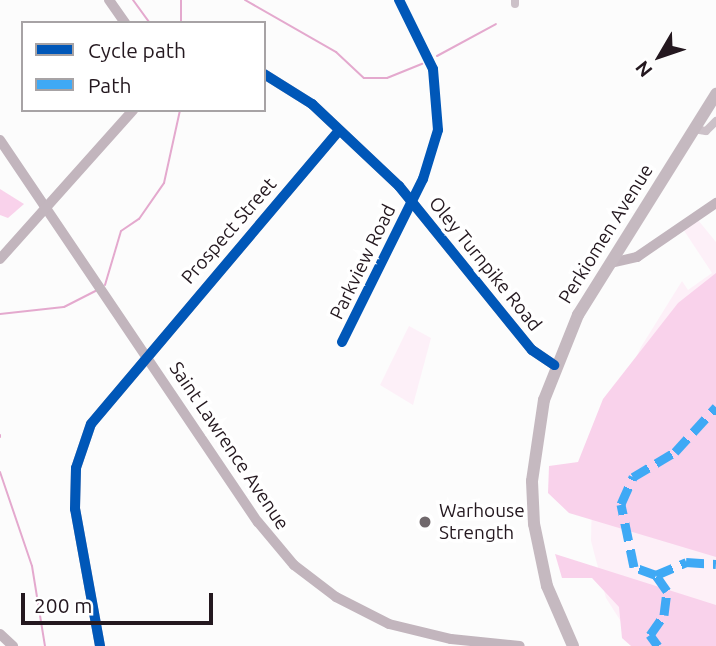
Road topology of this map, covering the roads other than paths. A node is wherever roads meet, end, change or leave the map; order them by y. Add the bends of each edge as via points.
1 (109, 0) edge
2 (399, 0) edge
3 (124, 21) edge
4 (266, 75) edge
5 (716, 94) edge
6 (131, 112) edge
7 (716, 121) edge
8 (693, 128) junction
9 (339, 131) junction
10 (0, 140) edge
11 (412, 201) junction
12 (716, 203) edge
13 (45, 209) junction
14 (0, 259) edge
15 (611, 262) junction
16 (342, 342) dead end
17 (146, 354) junction
18 (554, 365) junction
19 (0, 634) edge
20 (13, 646) edge
21 (100, 646) edge
22 (520, 646) edge
23 (573, 646) edge

1 - 3 street
2 - 11 street, Parkview Road via 430,60 439,105 435,148
4 - 9 street, Oley Turnpike Road via 302,96
5 - 8 main road, Perkiomen Avenue
6 - 13 street
7 - 8 street via 702,132
8 - 15 main road, Perkiomen Avenue
9 - 11 street, Oley Turnpike Road
9 - 17 street, Prospect Street
10 - 13 street, Saint Lawrence Avenue
11 - 16 street, Parkview Road
11 - 18 street, Oley Turnpike Road via 532,350
12 - 15 street via 637,257
13 - 14 street
13 - 17 street, Saint Lawrence Avenue
15 - 18 main road, Perkiomen Avenue
17 - 21 street, Prospect Street via 95,417 76,468 76,516
17 - 22 street, Saint Lawrence Avenue via 264,531 319,586 405,630
18 - 23 main road, Perkiomen Avenue via 535,445 533,507 547,586
19 - 20 street

